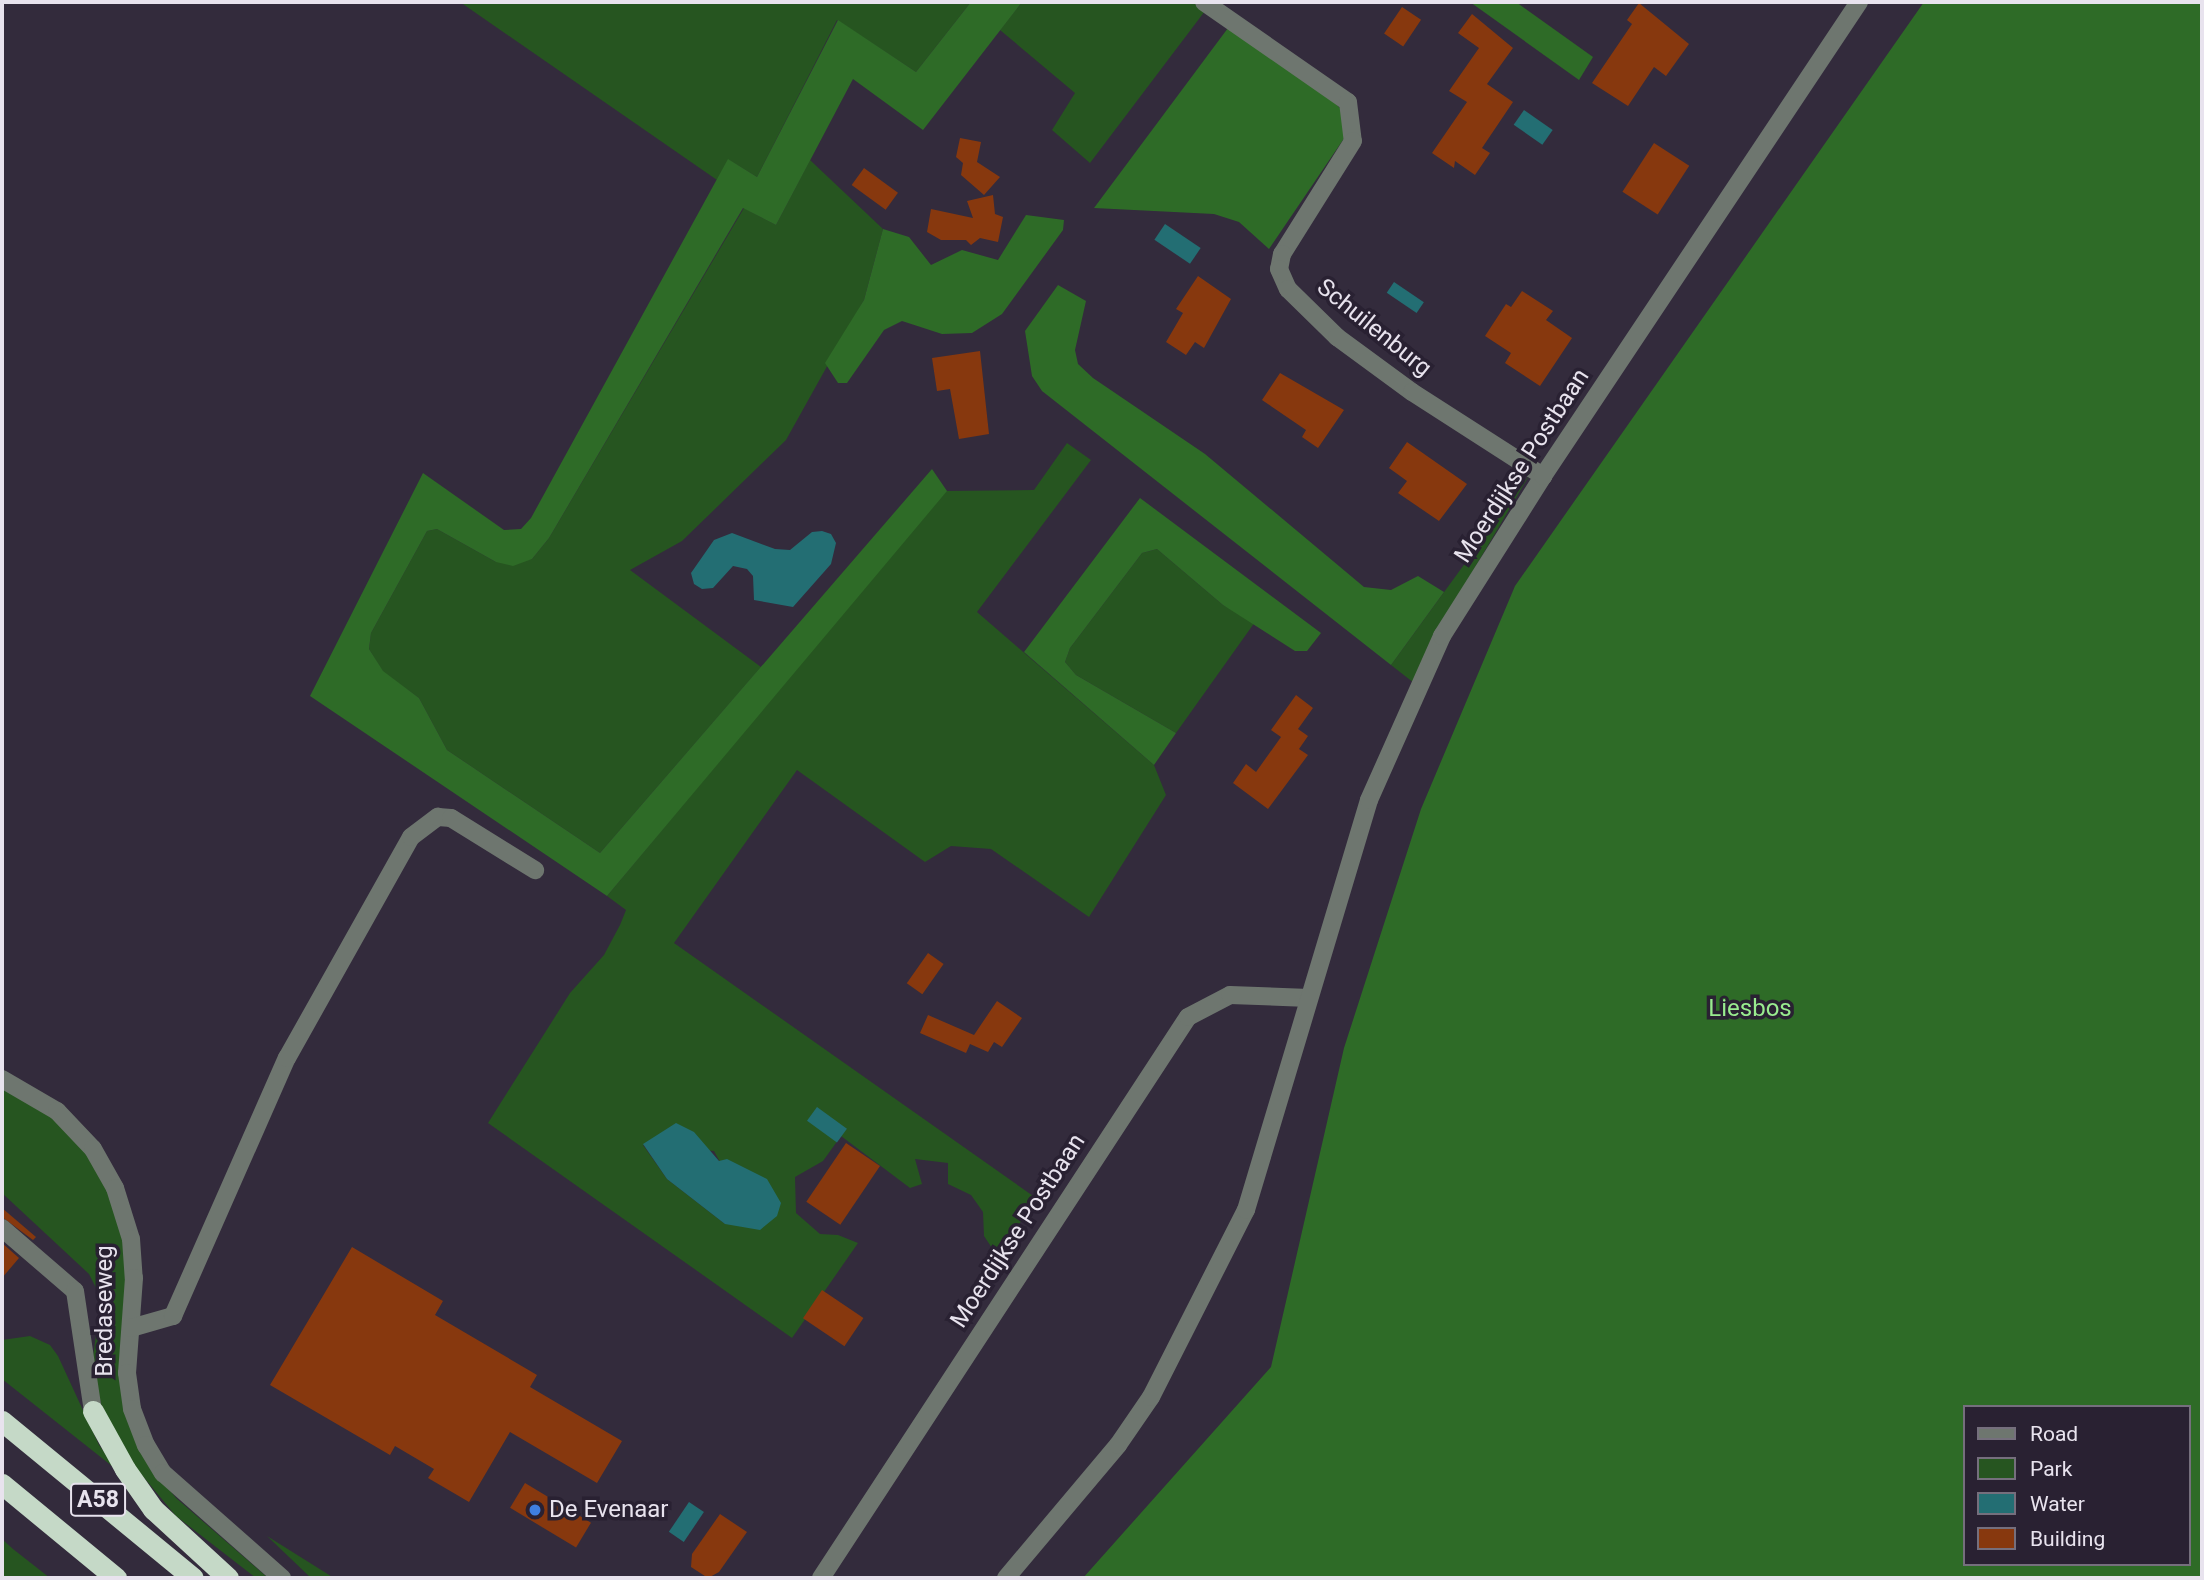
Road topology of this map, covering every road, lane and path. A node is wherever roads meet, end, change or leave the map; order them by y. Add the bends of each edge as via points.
1 (1205, 2) edge
2 (1859, 2) edge
3 (1543, 476) junction
4 (535, 870) dead end
5 (1309, 998) junction
6 (2, 1079) edge
7 (2, 1228) edge
8 (131, 1328) junction
9 (93, 1410) joint
10 (2, 1421) edge
11 (2, 1484) edge
12 (116, 1578) edge
13 (193, 1578) edge
14 (228, 1578) edge
15 (282, 1578) edge
16 (821, 1578) edge
17 (1006, 1578) edge

1 - 3 street, Schuilenburg via 1348,102 1353,141 1282,254 1279,269 1288,289 1338,337 1380,368
2 - 3 street, Moerdijkse Postbaan
3 - 5 street, Moerdijkse Postbaan via 1442,636 1415,690 1369,800
4 - 8 street via 451,818 438,817 411,837 286,1058 173,1316
5 - 16 street, Moerdijkse Postbaan via 1230,995 1188,1017
5 - 17 street, Moerdijkse Postbaan via 1246,1210 1151,1397 1118,1445
6 - 8 street, Bredaseweg via 57,1111 93,1149 115,1188 131,1239
7 - 9 street, A58 via 75,1291
8 - 15 street, Bredaseweg via 127,1373 132,1409 151,1454 163,1473
9 - 14 highway, A58 via 153,1509
10 - 13 highway, A58
11 - 12 highway, A58

